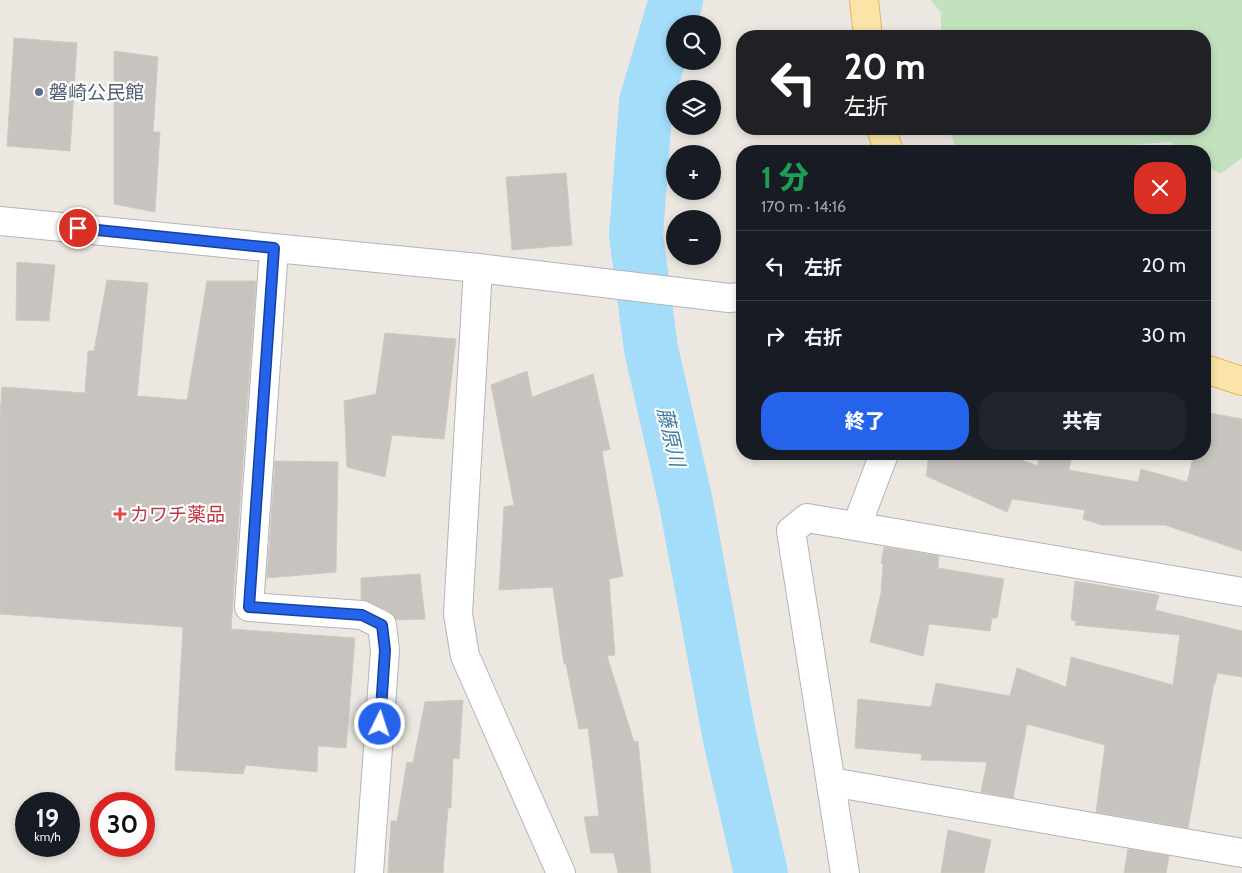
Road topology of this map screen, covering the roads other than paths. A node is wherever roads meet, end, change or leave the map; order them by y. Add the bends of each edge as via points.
1 (864, 0) edge
2 (867, 30) edge
3 (0, 221) edge
4 (274, 248) junction
5 (478, 268) junction
6 (736, 297) edge
7 (1211, 371) edge
8 (1242, 382) edge
9 (882, 460) edge
10 (857, 525) junction
11 (1242, 592) edge
12 (831, 782) junction
13 (1242, 852) edge
14 (369, 873) edge
15 (561, 873) edge
16 (846, 873) edge

1 - 2 main road
3 - 4 street
4 - 5 street
4 - 14 street via 249,607 362,615 382,625 385,650
5 - 6 street
5 - 15 street via 458,614 465,656
7 - 8 main road
9 - 10 street
10 - 11 street
10 - 12 street via 807,518 791,531
12 - 13 street
12 - 16 street

